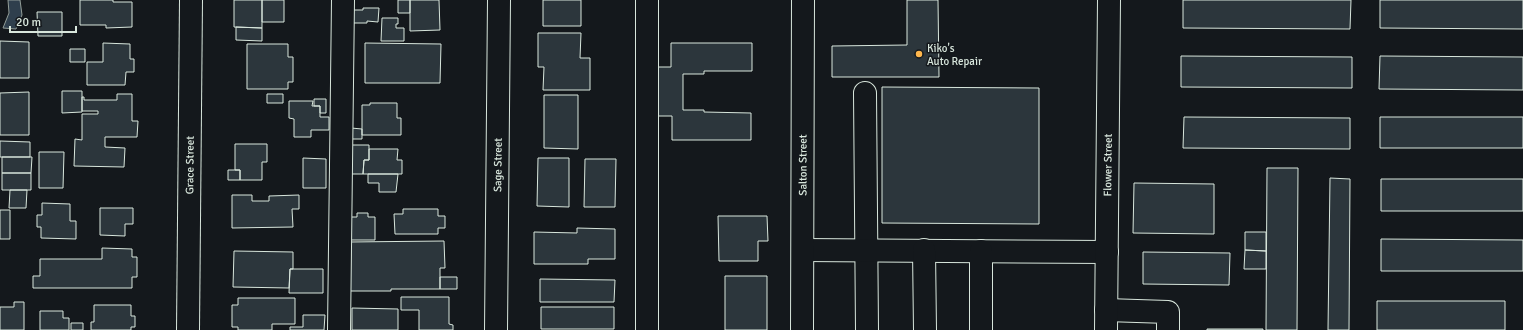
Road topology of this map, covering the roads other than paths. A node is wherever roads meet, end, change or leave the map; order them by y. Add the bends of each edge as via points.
1 (190, 0) edge
2 (343, 0) edge
3 (499, 0) edge
4 (647, 0) edge
5 (803, 0) edge
6 (1109, 0) edge
7 (865, 93) dead end
8 (803, 250) junction
9 (924, 250) junction
10 (866, 251) junction
11 (981, 251) junction
12 (1107, 252) junction
13 (1106, 320) edge
14 (188, 330) edge
15 (340, 330) edge
16 (496, 330) edge
17 (647, 330) edge
18 (802, 330) edge
19 (867, 330) edge
20 (925, 330) edge
21 (981, 330) edge
22 (1168, 330) edge

1 - 14 street, Grace Street
2 - 15 street
3 - 16 street, Sage Street
4 - 17 street
5 - 8 street, Salton Street
6 - 12 street, Flower Street
7 - 10 street
8 - 10 street
8 - 18 street, Salton Street
9 - 10 street
9 - 11 street
9 - 20 street
10 - 19 street
11 - 12 street
11 - 21 street
12 - 13 street, Flower Street
13 - 22 street via 1168,312

